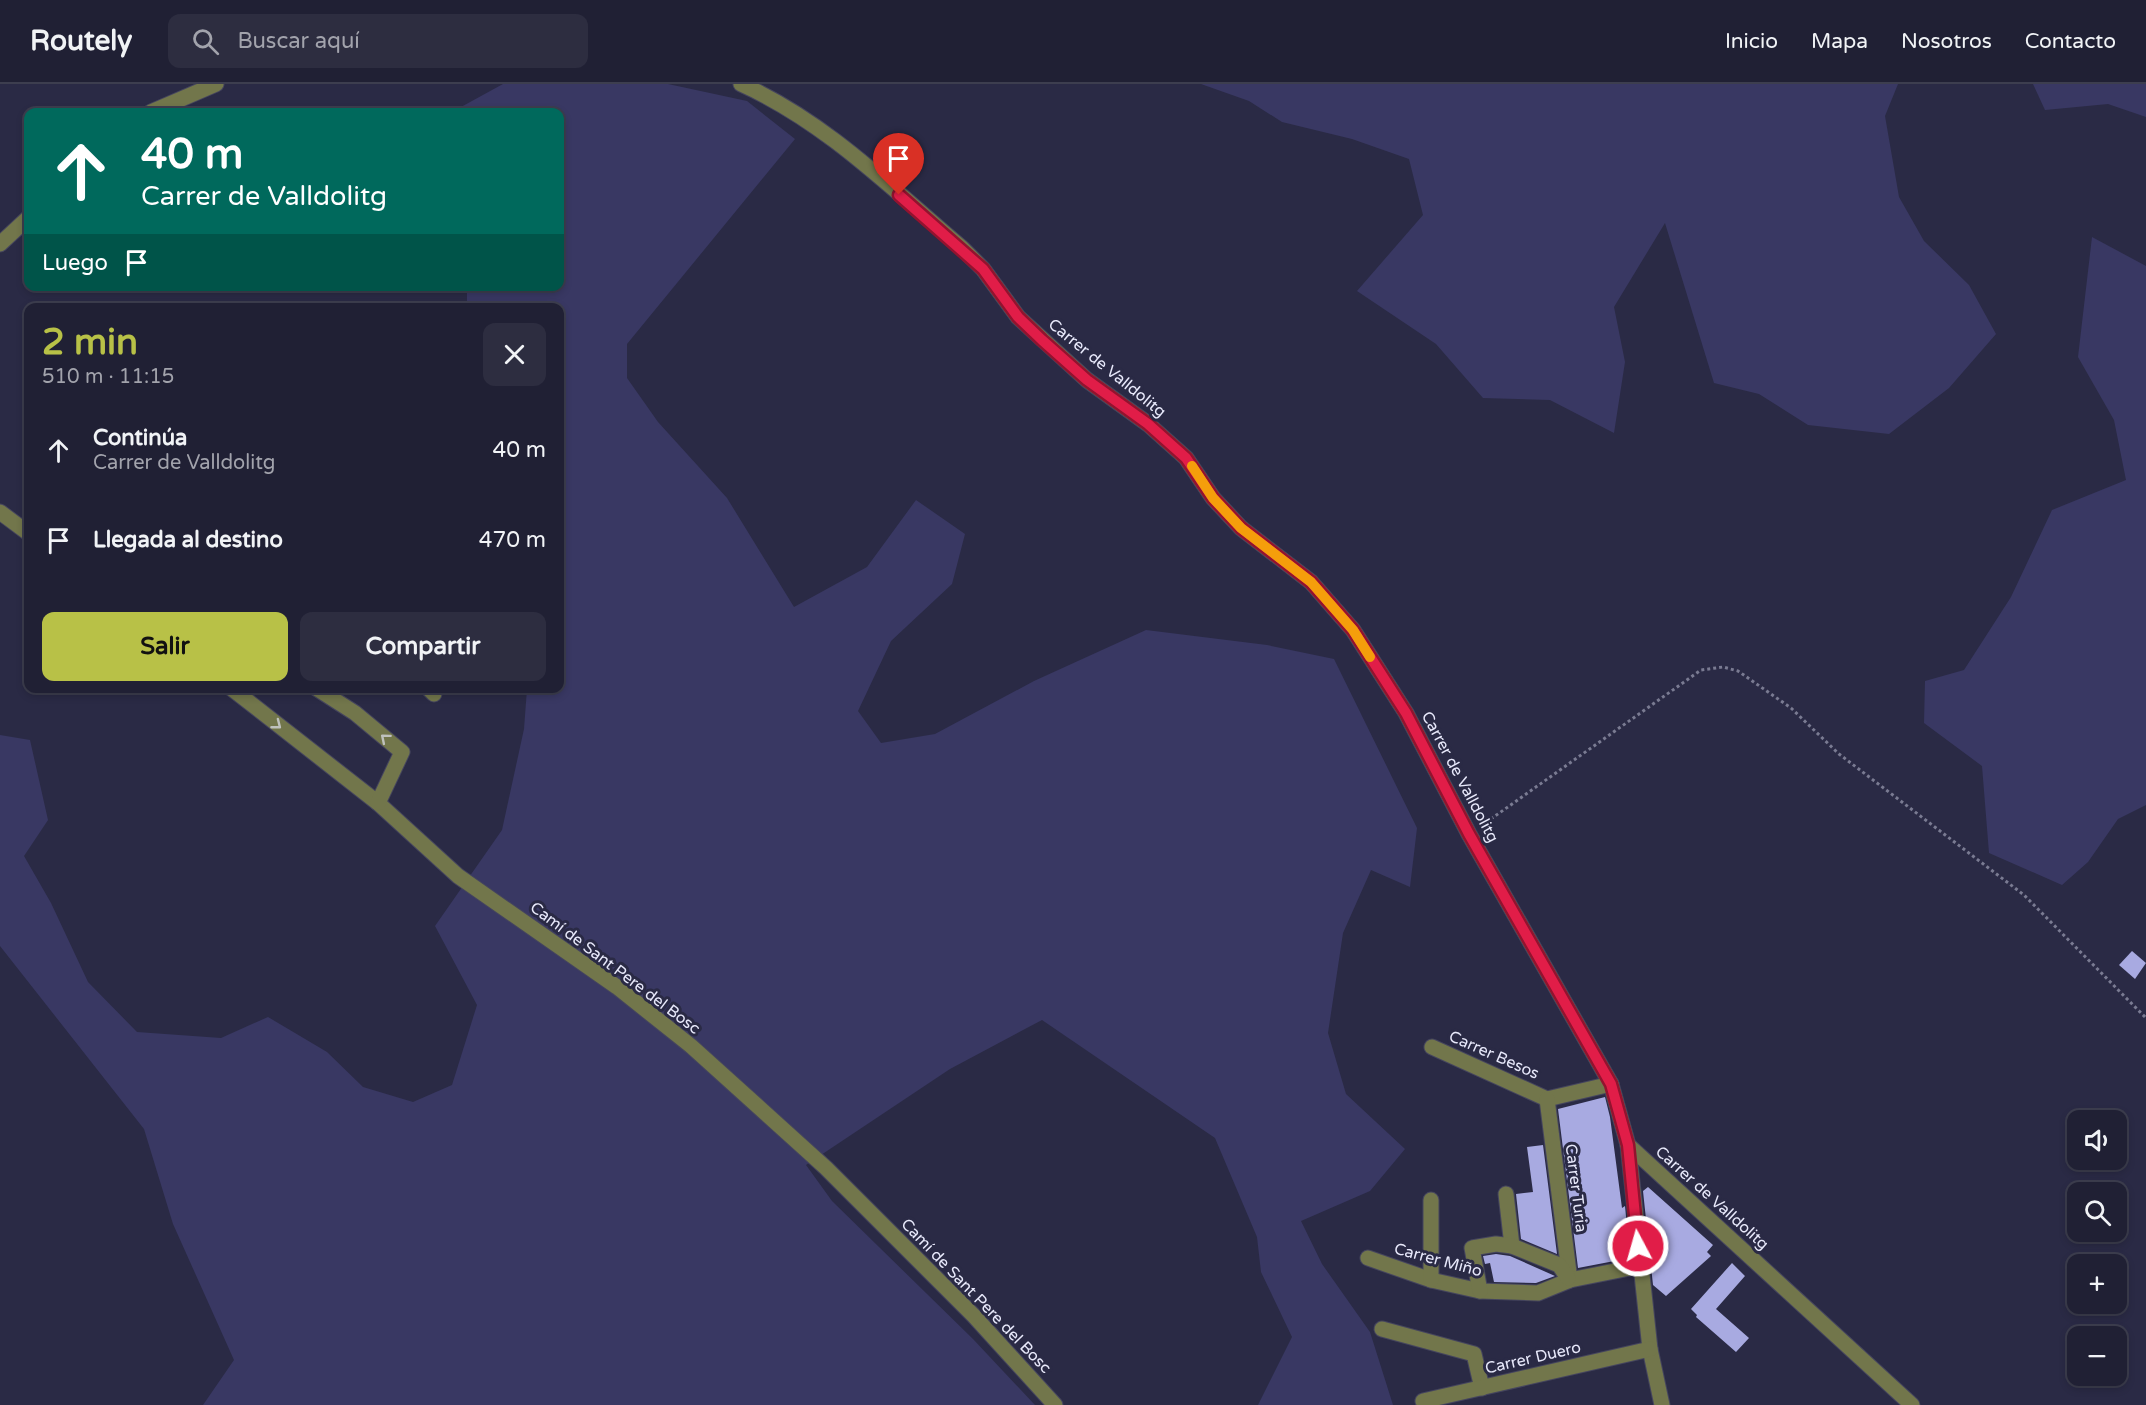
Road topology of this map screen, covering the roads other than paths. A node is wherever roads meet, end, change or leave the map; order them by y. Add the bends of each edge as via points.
1 (216, 84) edge
2 (741, 84) edge
3 (161, 108) edge
4 (24, 222) edge
5 (0, 244) edge
6 (3, 514) edge
7 (24, 530) edge
8 (237, 693) edge
9 (324, 693) edge
10 (378, 803) junction
11 (1432, 1047) dead end
12 (1611, 1084) junction
13 (1547, 1099) junction
14 (1628, 1145) junction
15 (1506, 1194) dead end
16 (1431, 1200) dead end
17 (1512, 1246) junction
18 (1368, 1258) dead end
19 (1640, 1266) junction
20 (1431, 1280) junction
21 (1570, 1281) junction
22 (1480, 1291) junction
23 (1382, 1329) dead end
24 (1650, 1349) junction
25 (1482, 1388) junction
26 (1423, 1401) dead end
27 (1055, 1405) edge
28 (1662, 1405) edge
29 (1912, 1405) edge

1 - 3 street
2 - 12 street, Carrer de Valldolitg via 778,101 820,128 962,248 983,269 1018,317 1087,380 1148,424 1186,458 1213,498 1241,528 1311,582 1353,630 1406,713 1469,834
4 - 5 street
6 - 7 street
8 -> 10 street, Camí de Sant Pere del Bosc
10 -> 9 street via 402,752
10 - 27 street, Camí de Sant Pere del Bosc via 458,876 616,987 691,1046 834,1176 974,1316
11 - 13 street, Carrer Besos
12 - 13 street, Carrer Besos
12 - 14 street, Carrer de Valldolitg
13 - 21 street, Carrer Turia
14 - 19 street
14 - 29 street, Carrer de Valldolitg
15 - 17 street
16 - 20 street
17 - 21 street via 1559,1264
17 - 22 street via 1472,1248
18 - 20 street, Carrer Miño
19 - 21 street, Carrer Miño
19 - 24 street
20 - 22 street, Carrer Miño
21 - 22 street, Carrer Miño via 1538,1293
23 - 25 street via 1474,1354
24 - 25 street, Carrer Duero
24 - 28 street
25 - 26 street, Carrer Duero

